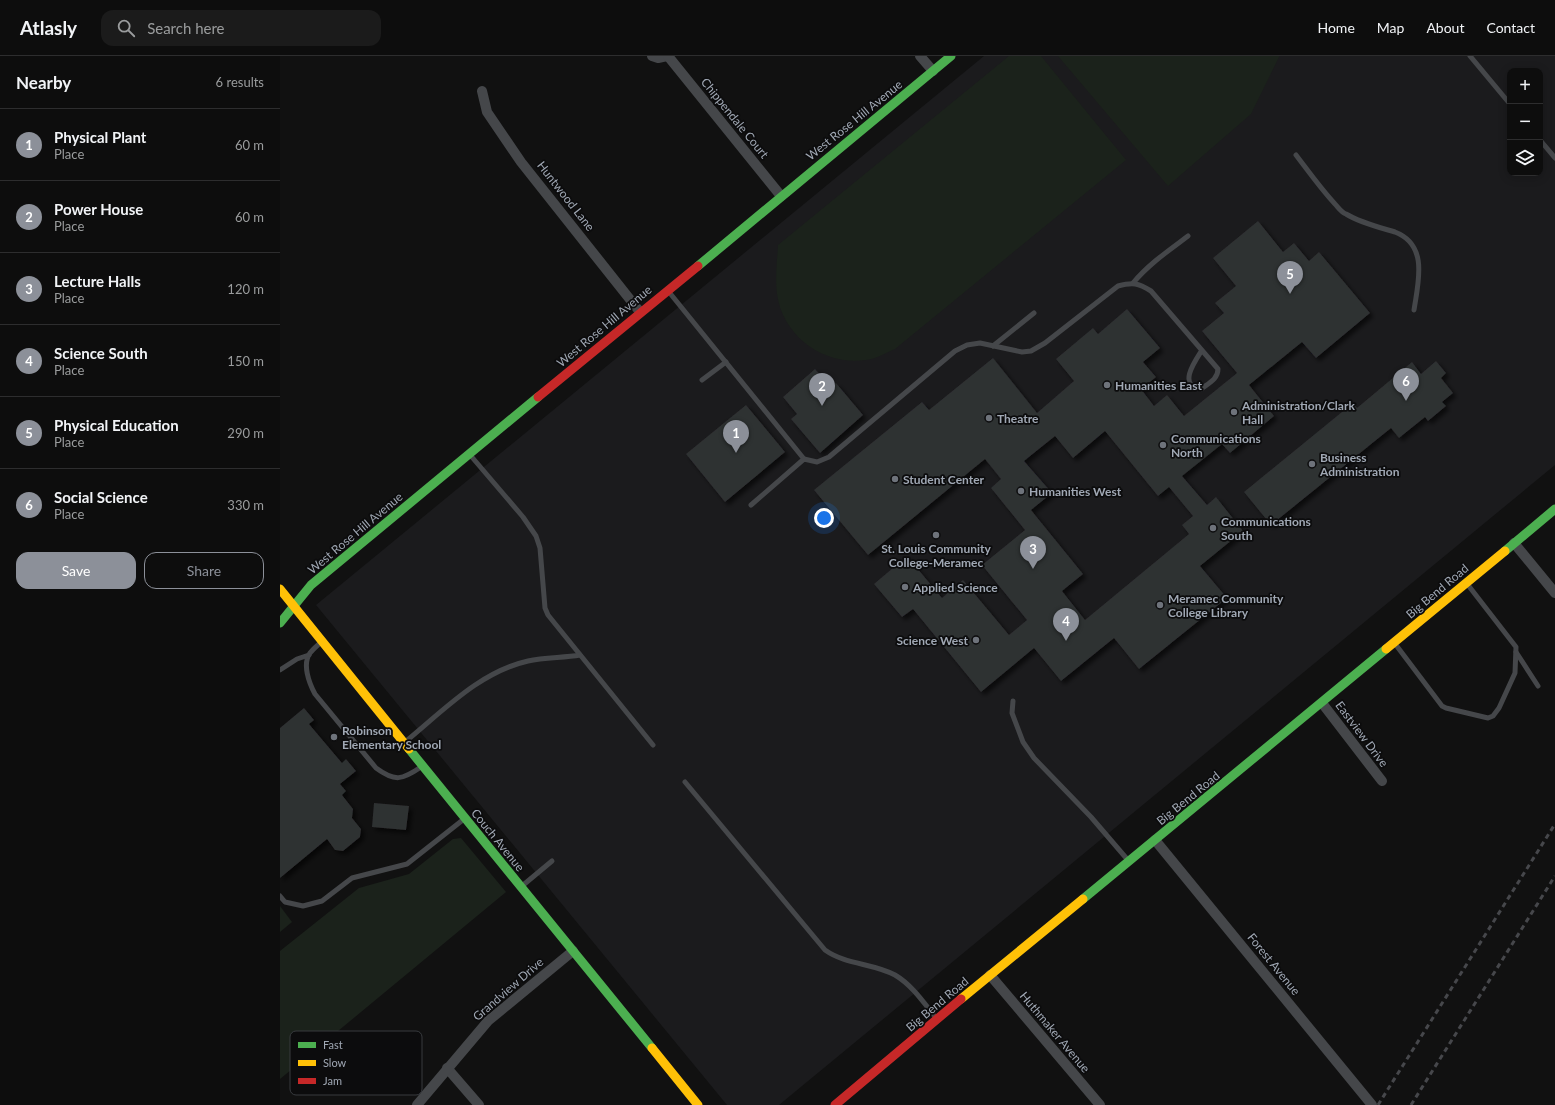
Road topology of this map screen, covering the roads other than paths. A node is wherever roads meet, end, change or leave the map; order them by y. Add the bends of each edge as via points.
1 (652, 56) edge
2 (668, 56) edge
3 (920, 56) edge
4 (951, 56) edge
5 (1470, 56) edge
6 (933, 71) junction
7 (482, 91) dead end
8 (1507, 100) edge
9 (1543, 144) edge
10 (1296, 155) dead end
11 (1555, 158) edge
12 (781, 196) junction
13 (1188, 236) dead end
14 (1134, 283) junction
15 (667, 289) junction
16 (1414, 310) dead end
17 (640, 312) junction
18 (1034, 313) dead end
19 (993, 346) junction
20 (1202, 350) junction
21 (726, 362) junction
22 (702, 380) dead end
23 (469, 454) junction
24 (804, 459) junction
25 (751, 504) dead end
26 (1555, 509) edge
27 (1514, 543) junction
28 (1467, 582) junction
29 (280, 589) edge
30 (1555, 593) edge
31 (294, 607) junction
32 (280, 623) edge
33 (322, 641) junction
34 (1394, 643) junction
35 (1516, 652) junction
36 (309, 655) junction
37 (580, 656) junction
38 (280, 670) edge
39 (1538, 686) dead end
40 (1013, 701) dead end
41 (1322, 703) junction
42 (404, 743) junction
43 (653, 745) dead end
44 (423, 766) junction
45 (1382, 781) dead end
46 (685, 782) dead end
47 (465, 818) junction
48 (1155, 840) junction
49 (552, 861) dead end
50 (1129, 861) junction
51 (521, 887) junction
52 (280, 896) edge
53 (573, 950) junction
54 (990, 975) junction
55 (937, 1019) junction
56 (447, 1068) junction
57 (417, 1105) edge
58 (479, 1105) edge
59 (698, 1105) edge
60 (835, 1105) edge
61 (1100, 1105) edge
62 (1372, 1105) edge

1 - 2 street, Chippendale Court
2 - 12 street, Chippendale Court
3 - 6 street
4 - 6 street, West Rose Hill Avenue
5 - 8 lane
6 - 12 street, West Rose Hill Avenue
7 - 17 street, Huntwood Lane via 487,112 522,162
9 - 11 lane
10 - 16 lane via 1344,214 1397,233 1409,242 1419,256 1420,274
12 - 15 street, West Rose Hill Avenue
13 - 14 lane via 1160,257
14 - 19 lane via 1118,286 1031,351 1022,352
14 - 20 lane via 1151,291
15 - 17 street, West Rose Hill Avenue
15 - 21 lane
17 - 23 street, West Rose Hill Avenue
18 - 19 lane
19 - 24 lane via 967,344 955,351 829,457 816,462
20 - 20 lane via 1218,369 1218,374 1201,388 1195,388 1188,378
21 - 22 lane
21 - 24 lane
23 - 31 street, West Rose Hill Avenue via 311,585
23 - 37 lane via 524,517 536,536 540,548 545,608 552,621
24 - 25 lane
26 - 27 street, Big Bend Road
27 - 28 street, Big Bend Road
27 - 30 street
28 - 34 street, Big Bend Road
28 - 35 lane via 1516,647
29 - 31 street, Couch Avenue
31 - 32 street, West Rose Hill Avenue
31 - 33 street, Couch Avenue
33 - 36 lane
33 - 42 street, Couch Avenue
34 - 35 lane via 1442,706 1488,718 1499,708 1515,673
34 - 41 street, Big Bend Road
35 - 39 lane
36 - 38 lane
36 - 44 lane via 306,671 315,694 376,768 386,775 407,777
37 - 42 lane via 527,661 493,674
37 - 43 lane
40 - 50 lane via 1012,713 1023,742 1034,758
41 - 45 street, Eastview Drive
41 - 48 street, Big Bend Road
42 - 44 street, Couch Avenue
44 - 47 street, Couch Avenue
46 - 55 lane via 825,950 833,956 894,975 912,990
47 - 51 street, Couch Avenue
47 - 52 lane via 408,864 352,878 322,901 303,906 285,902
48 - 50 street, Big Bend Road
48 - 62 street, Forest Avenue
49 - 51 lane
50 - 54 street, Big Bend Road
51 - 53 street, Couch Avenue
53 - 56 street, Grandview Drive via 488,1021
53 - 59 street, Couch Avenue
54 - 55 street, Big Bend Road
54 - 61 street, Huthmaker Avenue
55 - 60 street, Big Bend Road
56 - 57 street, Grandview Drive
56 - 58 street

